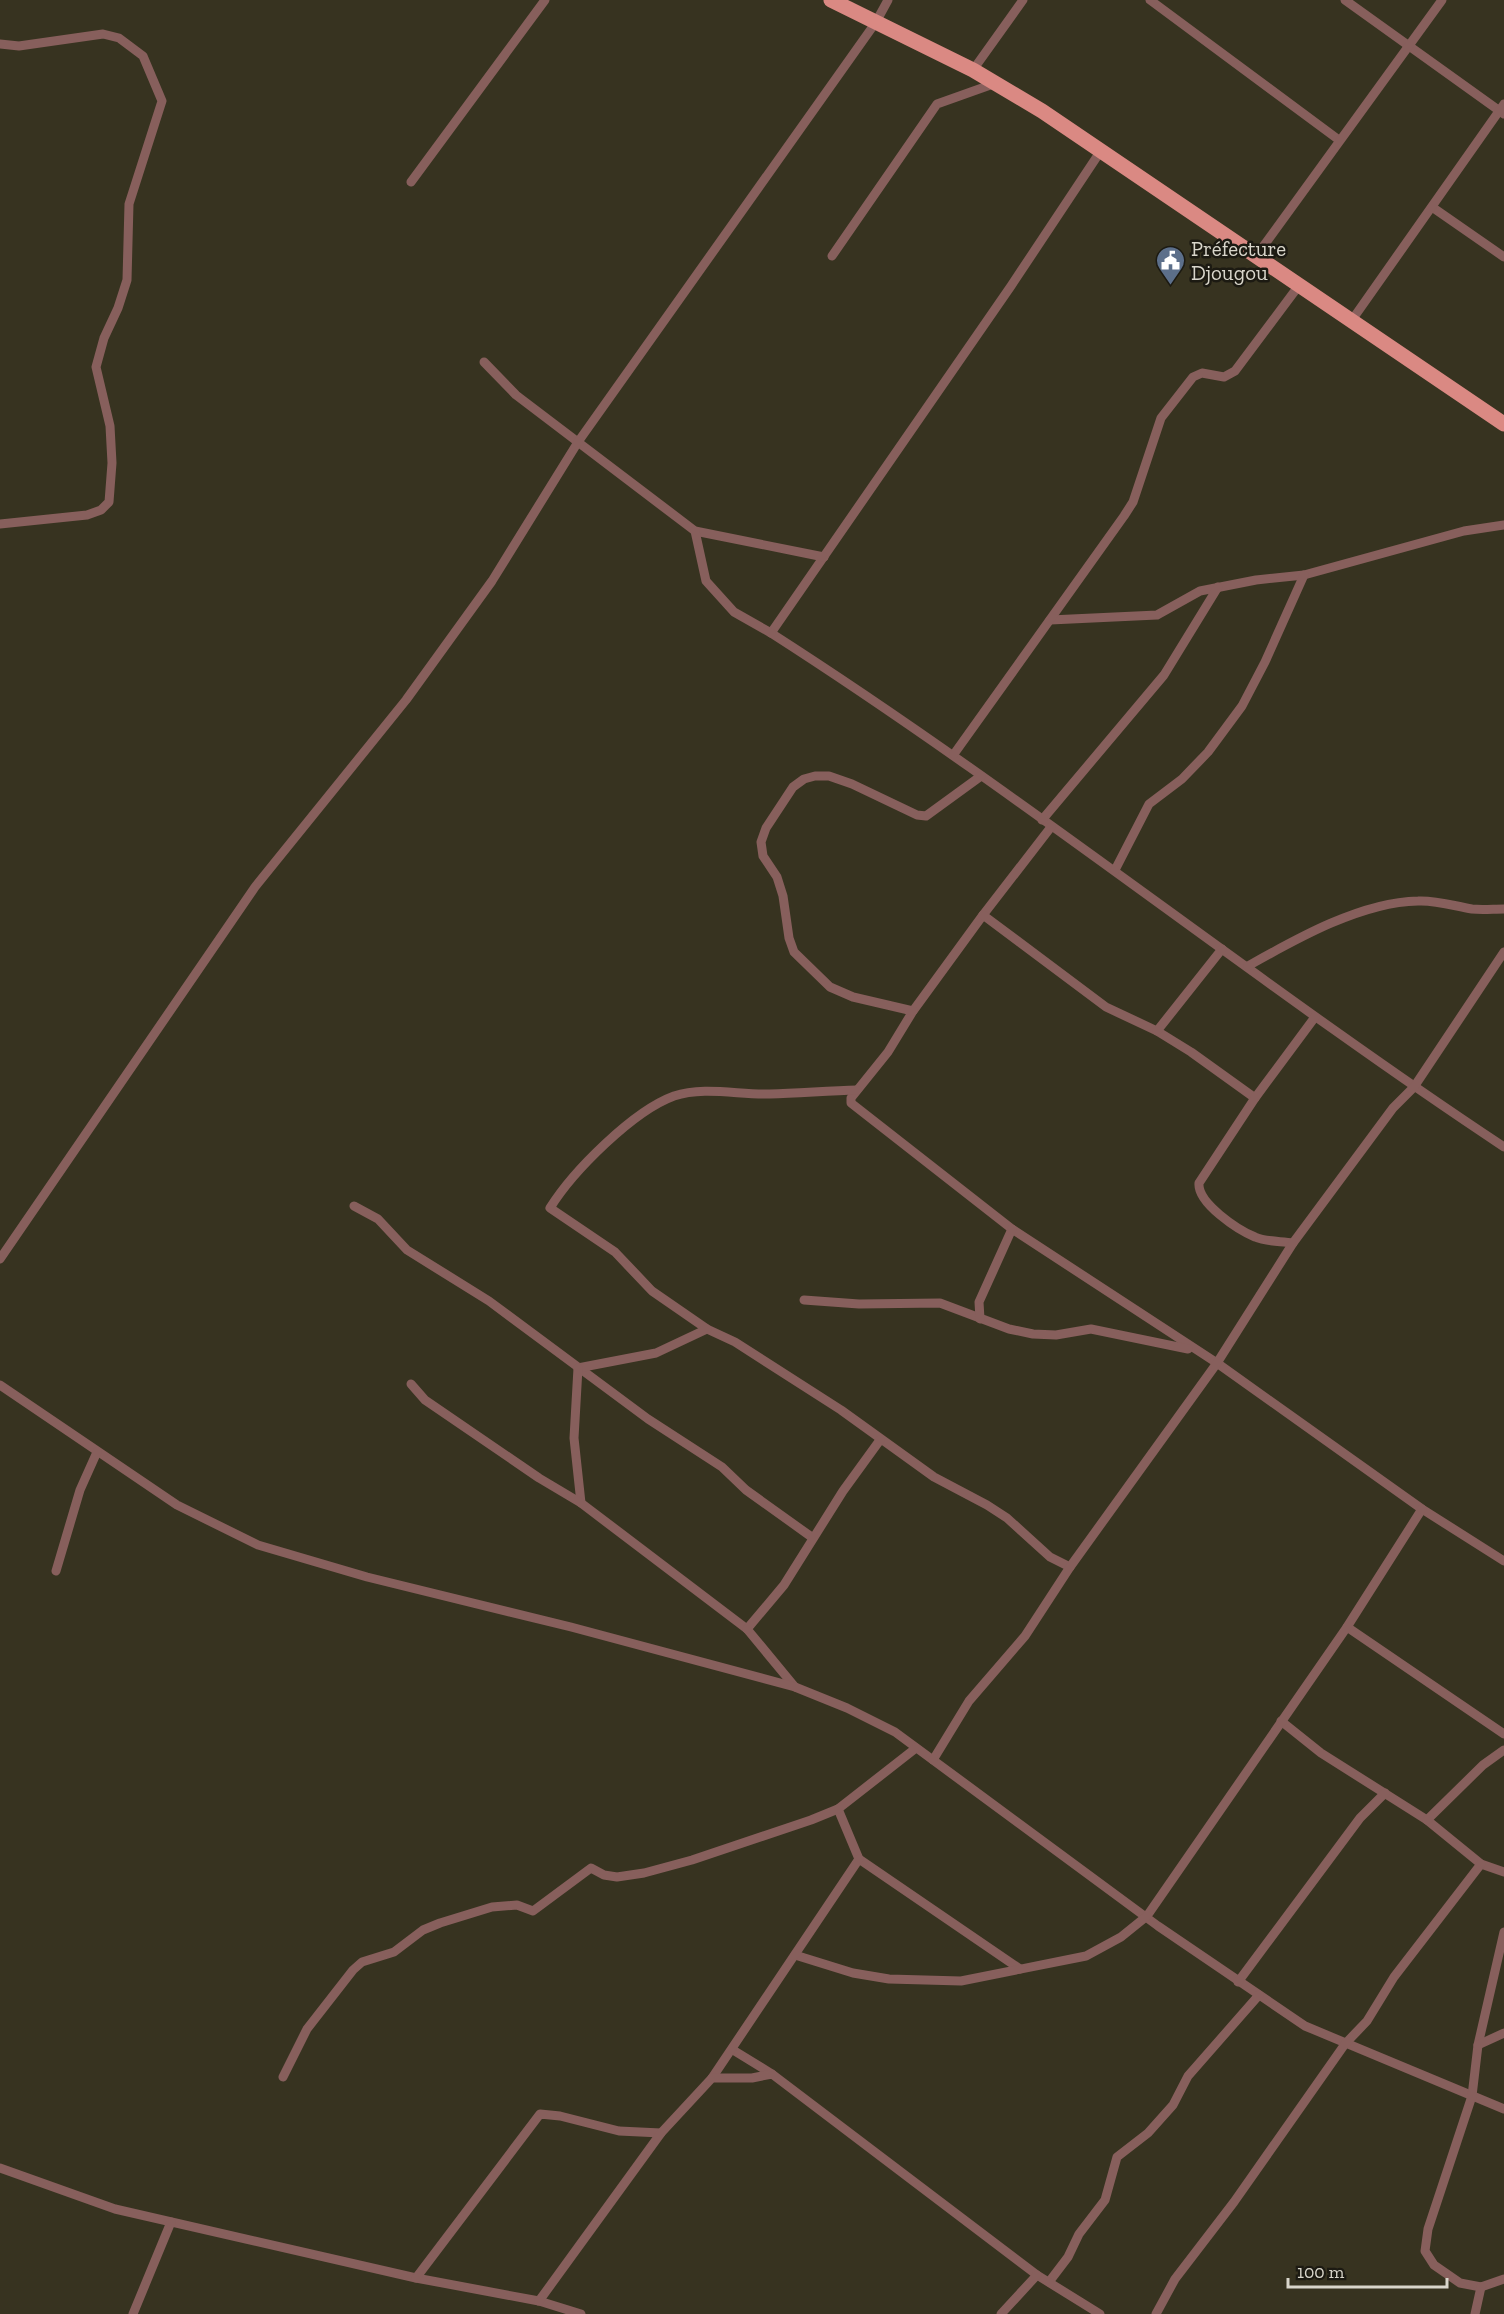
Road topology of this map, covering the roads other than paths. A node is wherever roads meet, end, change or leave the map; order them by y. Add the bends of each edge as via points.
1 (545, 0) edge
2 (831, 0) edge
3 (888, 0) edge
4 (1023, 0) edge
5 (1150, 0) edge
6 (1345, 0) edge
7 (1442, 0) edge
8 (876, 22) junction
9 (0, 44) edge
10 (1410, 47) junction
11 (973, 70) junction
12 (996, 83) junction
13 (1502, 109) edge
14 (1339, 140) junction
15 (1102, 149) junction
16 (411, 182) dead end
17 (1432, 207) junction
18 (1257, 255) junction
19 (832, 256) dead end
20 (1504, 257) edge
21 (1300, 284) junction
22 (1352, 320) junction
23 (484, 362) dead end
24 (1504, 424) edge
25 (578, 441) junction
26 (0, 524) edge
27 (1504, 525) edge
28 (695, 531) junction
29 (824, 557) junction
30 (1304, 575) junction
31 (1218, 587) junction
32 (1050, 620) junction
33 (771, 633) junction
34 (954, 754) junction
35 (981, 776) junction
36 (1042, 820) junction
37 (1051, 826) junction
38 (1115, 870) junction
39 (1504, 909) edge
40 (983, 915) junction
41 (1222, 949) junction
42 (1504, 952) edge
43 (1248, 966) junction
44 (913, 1011) junction
45 (1316, 1017) junction
46 (1157, 1031) junction
47 (1414, 1087) junction
48 (857, 1090) junction
49 (1255, 1098) junction
50 (1504, 1147) edge
51 (354, 1206) dead end
52 (1012, 1229) junction
53 (1293, 1243) junction
54 (0, 1259) edge
55 (804, 1300) dead end
56 (980, 1319) junction
57 (707, 1329) junction
58 (1196, 1351) junction
59 (1217, 1363) junction
60 (578, 1368) junction
61 (411, 1384) dead end
62 (0, 1385) edge
63 (880, 1440) junction
64 (97, 1452) junction
65 (581, 1503) junction
66 (1422, 1509) junction
67 (813, 1538) junction
68 (1504, 1561) edge
69 (1070, 1567) junction
70 (56, 1571) dead end
71 (1347, 1627) junction
72 (747, 1629) junction
73 (795, 1687) junction
74 (1281, 1721) junction
75 (1504, 1734) edge
76 (916, 1748) junction
77 (1504, 1750) edge
78 (933, 1760) junction
79 (1385, 1793) junction
80 (838, 1809) junction
81 (1428, 1820) junction
82 (860, 1859) junction
83 (1481, 1864) junction
84 (1504, 1872) edge
85 (1147, 1917) junction
86 (1504, 1932) edge
87 (795, 1955) junction
88 (1020, 1969) junction
89 (1238, 1982) junction
90 (1259, 1995) junction
91 (1504, 2033) edge
92 (1345, 2044) junction
93 (1478, 2045) junction
94 (733, 2050) junction
95 (772, 2074) junction
96 (283, 2076) dead end
97 (712, 2078) junction
98 (1472, 2096) junction
99 (1504, 2109) edge
100 (661, 2133) junction
101 (0, 2168) edge
102 (171, 2222) junction
103 (1037, 2275) junction
104 (416, 2278) junction
105 (1504, 2279) edge
106 (1049, 2282) junction
107 (1481, 2288) junction
108 (539, 2301) junction
109 (133, 2314) edge
110 (581, 2314) edge
111 (1001, 2314) edge
112 (1100, 2314) edge
113 (1156, 2314) edge
114 (1475, 2314) edge

1 - 16 street
2 - 8 main road
3 - 8 street
4 - 11 street
5 - 14 street
6 - 10 street
7 - 10 street
8 - 11 main road
8 - 25 street
9 - 26 street via 19,46 103,34 119,38 142,56 162,100 129,204 127,280 96,367 110,426 109,502 87,515
10 - 13 street
10 - 14 street
11 - 12 main road
12 - 15 main road
12 - 19 street via 938,104
13 - 17 street
14 - 18 street
15 - 18 main road
15 - 29 street
17 - 20 street
17 - 22 street
18 - 21 main road
21 - 22 main road
21 - 32 street via 1235,371 1224,376 1202,373 1193,377 1161,418 1133,502
22 - 24 main road
23 - 25 street via 516,395
25 - 28 street
25 - 54 street via 492,581 391,718 255,888
27 - 30 street via 1464,531
28 - 29 street
28 - 33 street via 706,581 734,612
29 - 33 street
30 - 31 street
30 - 38 street via 1242,706 1208,752 1149,804
31 - 32 street via 1200,591 1157,615
31 - 36 street via 1164,675
32 - 34 street
33 - 34 street
34 - 35 street
35 - 36 street
35 - 44 street via 926,816 829,776 804,779 792,787 761,842 763,856 780,886 794,952 830,987 853,997
36 - 37 street
37 - 38 street
37 - 40 street
38 - 41 street
39 - 43 street via 1418,901 1395,903 1296,939
40 - 44 street
40 - 46 street via 1106,1006
41 - 43 street
41 - 46 street
42 - 47 street
43 - 45 street
44 - 48 street via 888,1052
45 - 47 street
45 - 49 street
46 - 49 street
47 - 50 street
47 - 53 street via 1393,1108
48 - 52 street via 851,1098 853,1106
48 - 57 street via 676,1095 628,1123 562,1189 550,1208 615,1252 652,1291
49 - 53 street via 1198,1190 1204,1201 1242,1231 1258,1238
51 - 60 street via 378,1219 407,1250 489,1301
52 - 56 street via 980,1302
52 - 58 street
53 - 59 street
55 - 56 street via 940,1303
56 - 58 street via 1033,1334 1091,1329
57 - 60 street via 656,1353
57 - 63 street via 815,1392 865,1425
58 - 59 street
59 - 66 street
59 - 69 street
60 - 65 street via 574,1437
60 - 67 street via 710,1458 746,1490
61 - 65 street via 425,1400
62 - 64 street
63 - 67 street
63 - 69 street via 934,1477 1007,1518 1050,1557
64 - 70 street via 80,1491
64 - 73 street via 177,1506 258,1545 367,1577
65 - 72 street
66 - 68 street
66 - 71 street
67 - 72 street via 784,1585
69 - 78 street via 1025,1636 969,1701
71 - 74 street
71 - 75 street
72 - 73 street
73 - 76 street via 847,1707 895,1732
74 - 79 street via 1321,1753
74 - 85 street
76 - 78 street
76 - 80 street
77 - 81 street via 1483,1765
78 - 85 street
79 - 81 street
79 - 89 street via 1360,1818
80 - 82 street
80 - 96 street via 644,1873 616,1877 591,1868 533,1911 516,1905 492,1906 423,1930 394,1952 362,1962 353,1970 307,2029
81 - 83 street
82 - 87 street
82 - 88 street
83 - 84 street
83 - 92 street
85 - 88 street via 1086,1956
85 - 89 street
86 - 93 street
87 - 88 street via 854,1973 931,1982 988,1978
87 - 94 street
89 - 90 street
90 - 92 street via 1305,2026
90 - 106 street via 1188,2076 1173,2105 1148,2133 1117,2157 1105,2200
91 - 93 street
92 - 98 street
92 - 113 street via 1175,2279
93 - 98 street
94 - 95 street
94 - 97 street
95 - 97 street
95 - 103 street
97 - 100 street
98 - 99 street
98 - 107 street via 1428,2229 1425,2251 1434,2265 1461,2283
100 - 104 street via 619,2131 540,2114
100 - 108 street
101 - 102 street via 115,2209
102 - 104 street
102 - 109 street
103 - 106 street
103 - 111 street
104 - 108 street
105 - 107 street
106 - 112 street
107 - 114 street
108 - 110 street

